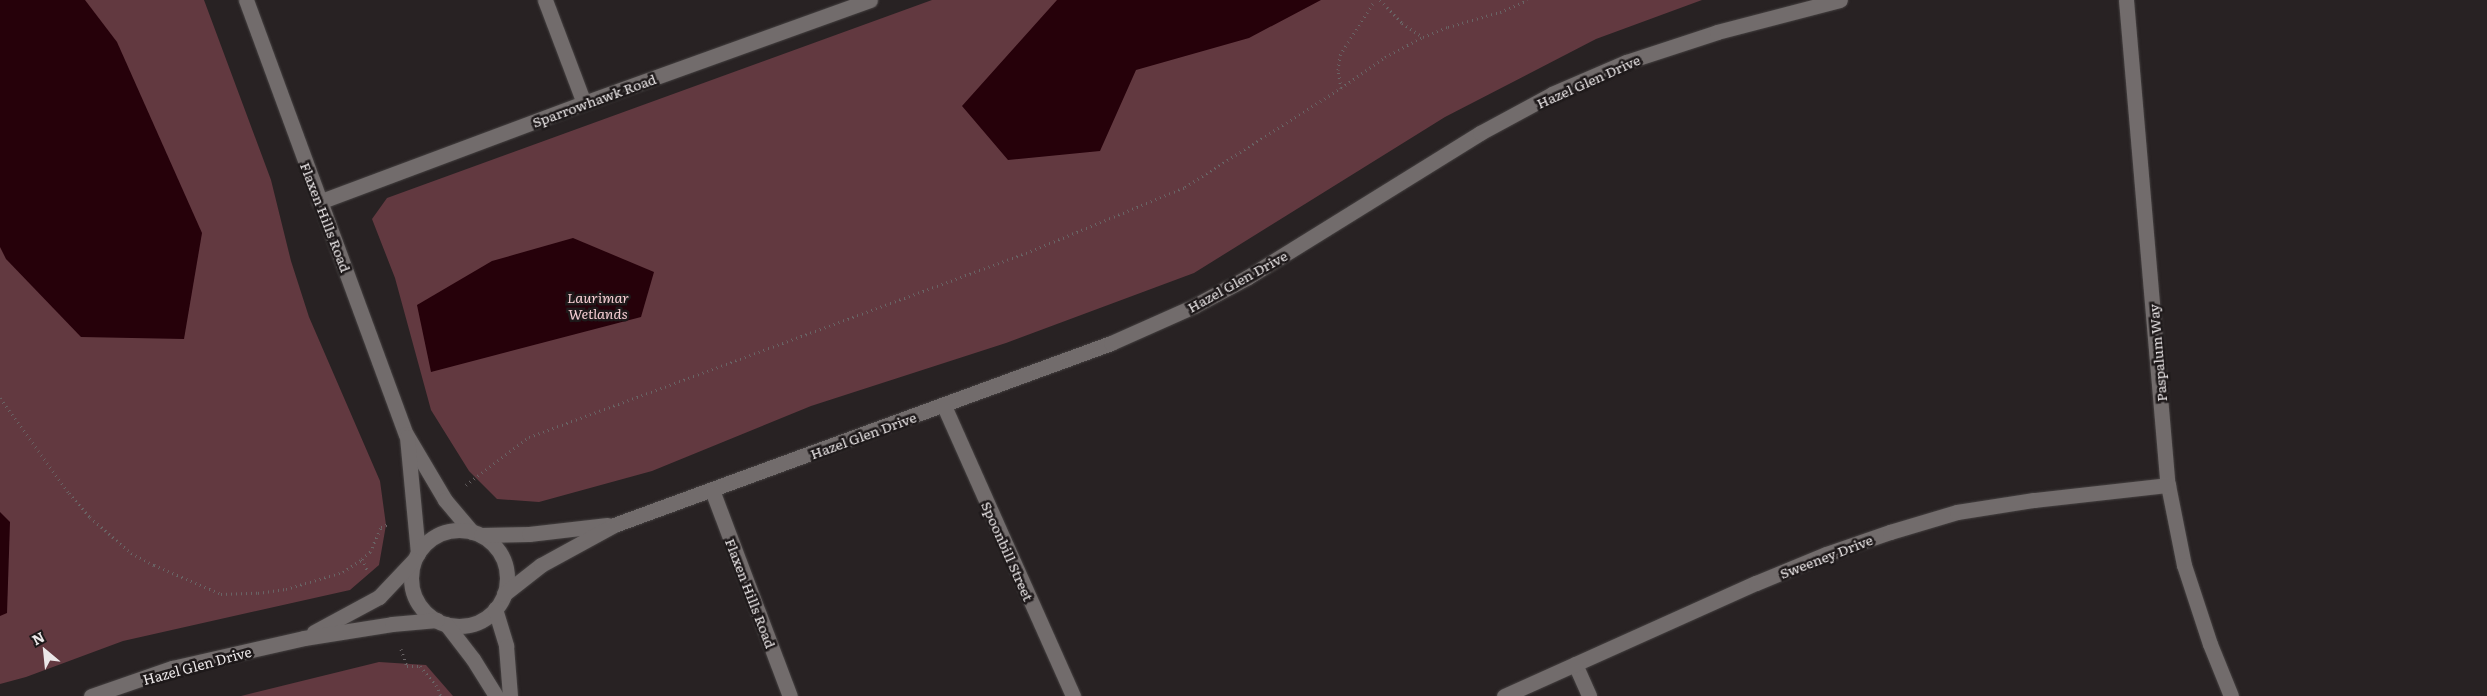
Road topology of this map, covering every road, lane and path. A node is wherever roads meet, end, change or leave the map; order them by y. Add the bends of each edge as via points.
1 (246, 0) edge
2 (545, 0) edge
3 (870, 0) edge
4 (1375, 0) edge
5 (1380, 0) edge
6 (1528, 0) edge
7 (1840, 0) edge
8 (2126, 0) edge
9 (1423, 37) junction
10 (1341, 88) junction
11 (584, 103) junction
12 (319, 202) junction
13 (0, 398) edge
14 (944, 406) junction
15 (406, 434) junction
16 (2168, 485) junction
17 (712, 490) junction
18 (445, 500) junction
19 (413, 514) junction
20 (614, 525) junction
21 (477, 534) junction
22 (416, 557) junction
23 (362, 560) junction
24 (504, 594) junction
25 (379, 597) junction
26 (495, 609) junction
27 (441, 622) junction
28 (392, 624) junction
29 (304, 638) junction
30 (1575, 664) junction
31 (91, 696) edge
32 (441, 696) edge
33 (496, 696) edge
34 (510, 696) edge
35 (790, 696) edge
36 (1073, 696) edge
37 (1504, 696) edge
38 (1589, 696) edge
39 (2231, 696) edge

1 - 12 street, Flaxen Hills Road
2 - 11 street
3 - 11 street, Sparrowhawk Road
4 - 10 path via 1340,55
5 - 9 path via 1402,23
6 - 9 path
7 - 14 street, Hazel Glen Drive via 1717,32 1626,62 1552,94 1480,133 1256,272 1194,306 1111,343
8 - 16 street, Paspalum Way
9 - 10 path via 1385,57
10 - 18 path via 1184,187 1026,253 529,438
11 - 12 street, Sparrowhawk Road
12 - 15 street, Flaxen Hills Road
13 - 23 path via 90,517 131,553 154,565 222,594 286,589 343,572
14 - 17 street, Hazel Glen Drive
14 - 36 street, Spoonbill Street
15 - 18 street, Flaxen Hills Road
15 - 19 street, Flaxen Hills Road
16 - 30 street, Sweeney Drive via 1957,512 1890,532 1826,554
16 - 39 street, Paspalum Way via 2184,565
17 - 20 street, Hazel Glen Drive
17 - 35 street, Flaxen Hills Road
18 - 21 street, Flaxen Hills Road
19 - 22 street, Flaxen Hills Road
19 - 23 path via 381,527 370,552
20 - 21 street, Hazel Glen Drive via 529,534
20 - 24 street, Hazel Glen Drive via 541,565
21 - 22 street via 457,530 442,534 428,541
21 - 24 street via 492,543 500,554 505,567
22 - 25 street, Hazel Glen Drive
22 - 27 street via 411,574 414,594 425,612
23 - 25 path
24 - 26 street
25 - 29 street, Hazel Glen Drive
26 - 27 street via 473,624
26 - 34 street via 506,646
27 - 28 street, Hazel Glen Drive
27 - 33 street via 473,659
28 - 29 street, Hazel Glen Drive
28 - 32 path via 407,666 420,666
29 - 31 street, Hazel Glen Drive via 172,668
30 - 37 street, Sweeney Drive
30 - 38 street

